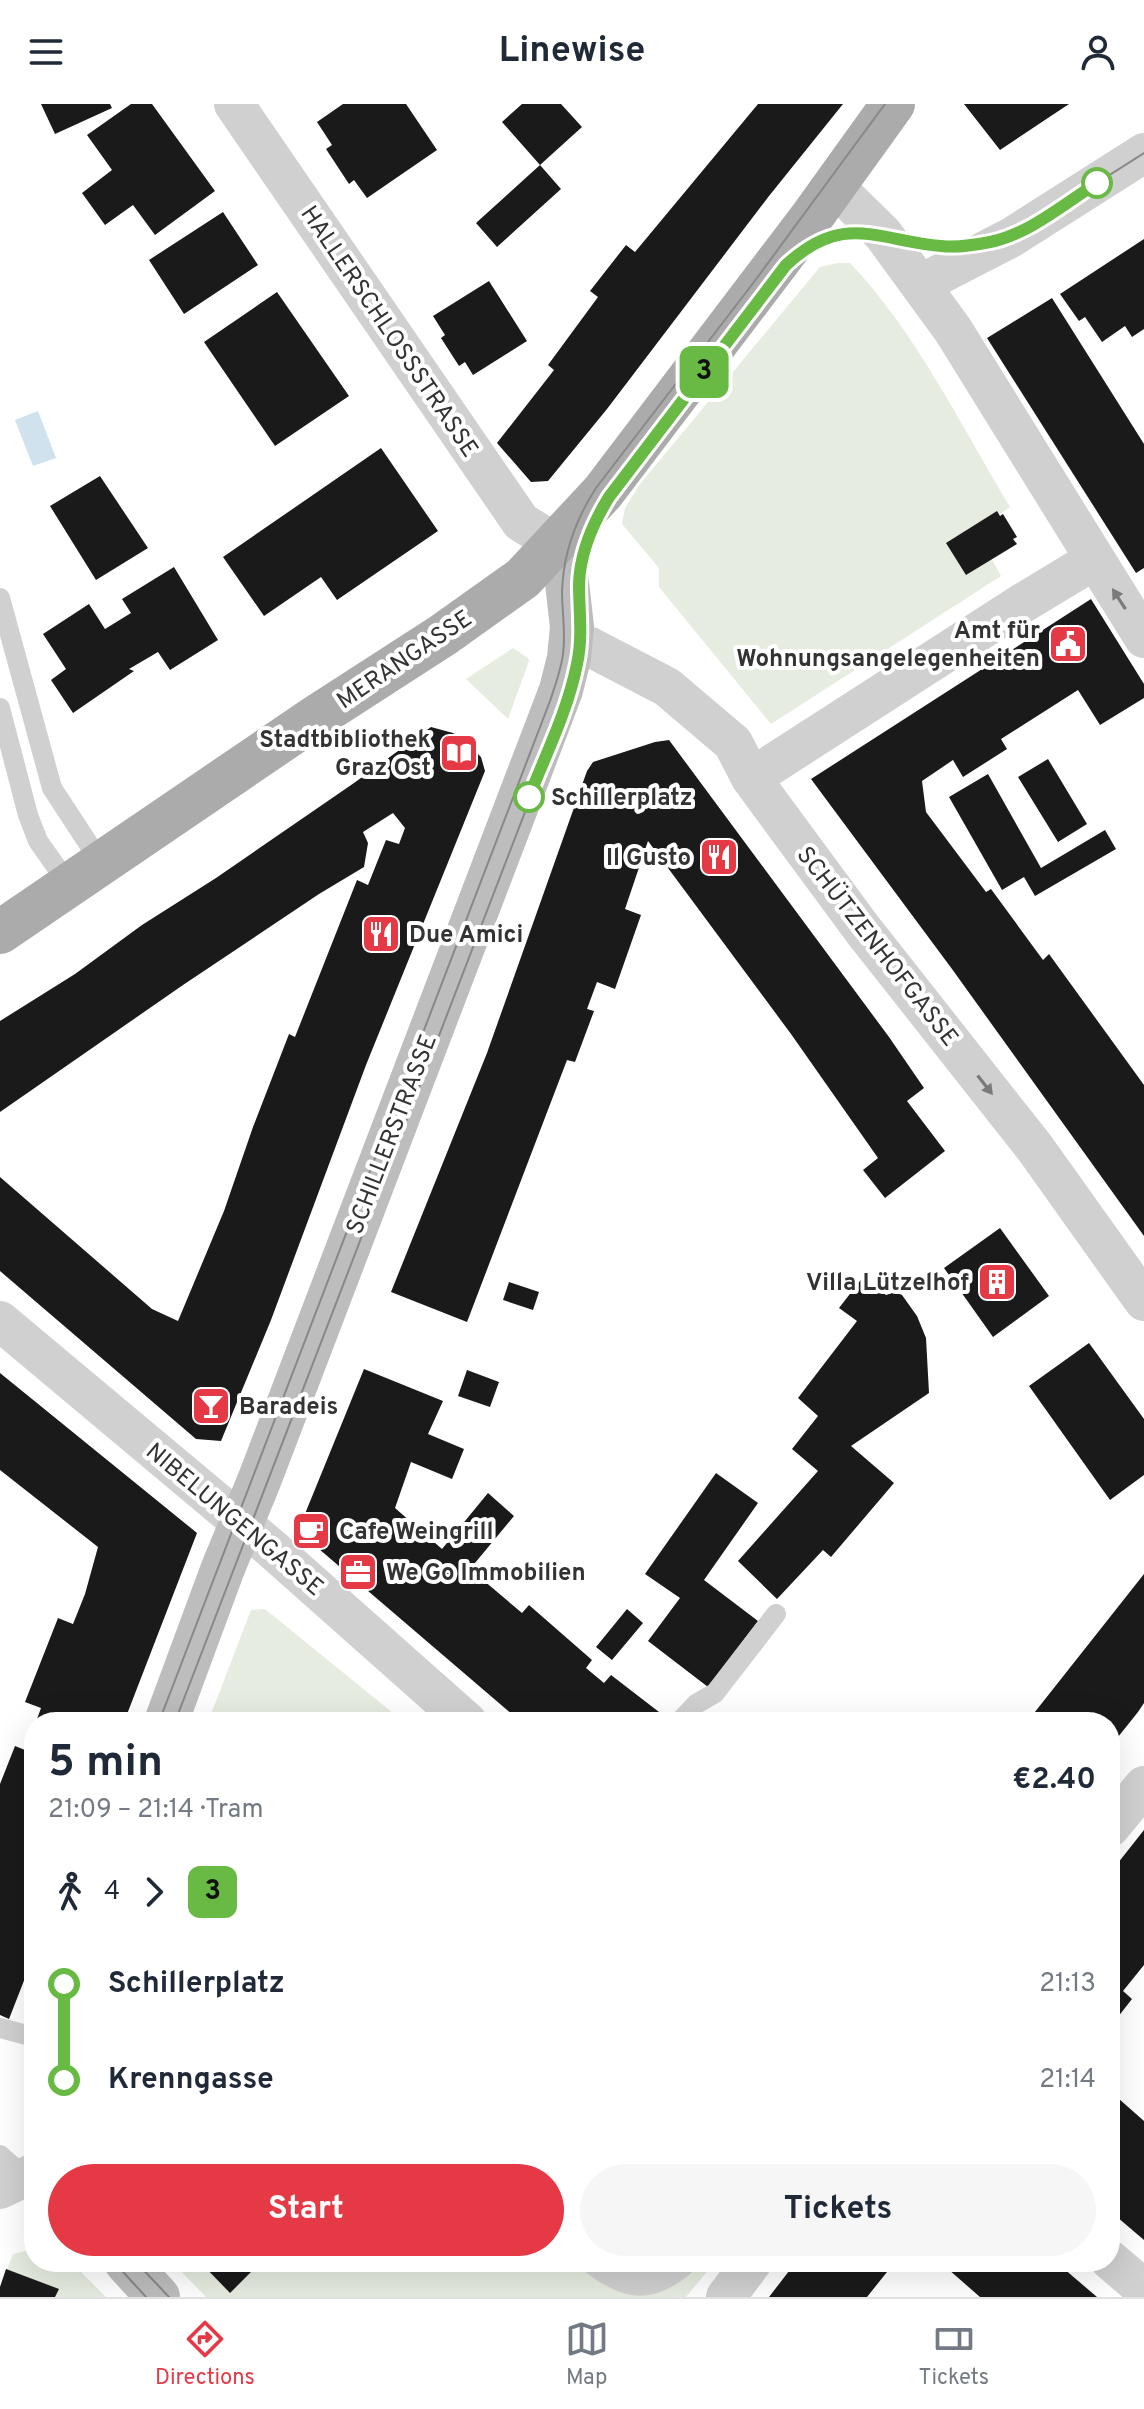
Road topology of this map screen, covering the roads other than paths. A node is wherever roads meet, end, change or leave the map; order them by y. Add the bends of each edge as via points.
1 (234, 104) edge
2 (893, 104) edge
3 (1144, 153) edge
4 (834, 186) junction
5 (921, 284) junction
6 (562, 538) junction
7 (1094, 560) junction
8 (0, 598) edge
9 (1144, 638) edge
10 (570, 641) junction
11 (0, 708) edge
12 (751, 778) junction
13 (85, 874) junction
14 (0, 932) edge
15 (1144, 1301) edge
16 (0, 1321) edge
17 (242, 1523) junction
18 (776, 1614) dead end
19 (170, 1712) edge
20 (456, 1712) edge
21 (688, 1712) edge
22 (1144, 1786) edge
23 (1120, 1815) edge
24 (0, 2028) edge
25 (24, 2034) edge
26 (1120, 2269) edge
27 (135, 2272) edge
28 (610, 2272) edge
29 (665, 2272) edge
30 (745, 2272) edge
31 (1144, 2289) edge
32 (158, 2297) edge
33 (726, 2297) edge

1 - 6 street, HALLERSCHLOSSSTRASSE via 521,522 542,535
2 - 4 main road
3 - 5 street via 1012,237
4 - 5 street via 883,234
4 - 6 main road via 603,492
5 - 7 street
6 - 10 main road, SCHILLERSTRASSE
6 - 13 main road, MERANGASSE via 523,578 485,605
9 -> 7 street
7 - 12 street
8 - 13 lane via 52,788
10 - 12 street, SCHÜTZENHOFGASSE via 667,687 733,743
10 - 17 main road, SCHILLERSTRASSE via 555,707
11 - 13 lane via 38,841
12 -> 15 street, SCHÜTZENHOFGASSE via 1035,1148
13 - 14 main road, MERANGASSE
16 - 17 street, NIBELUNGENGASSE
17 - 19 main road, SCHILLERSTRASSE
17 - 20 street, NIBELUNGENGASSE
18 - 21 lane via 715,1693
22 - 23 street
24 - 25 lane
26 - 31 street
27 - 32 main road
28 - 29 street via 639,2287
30 - 33 street

